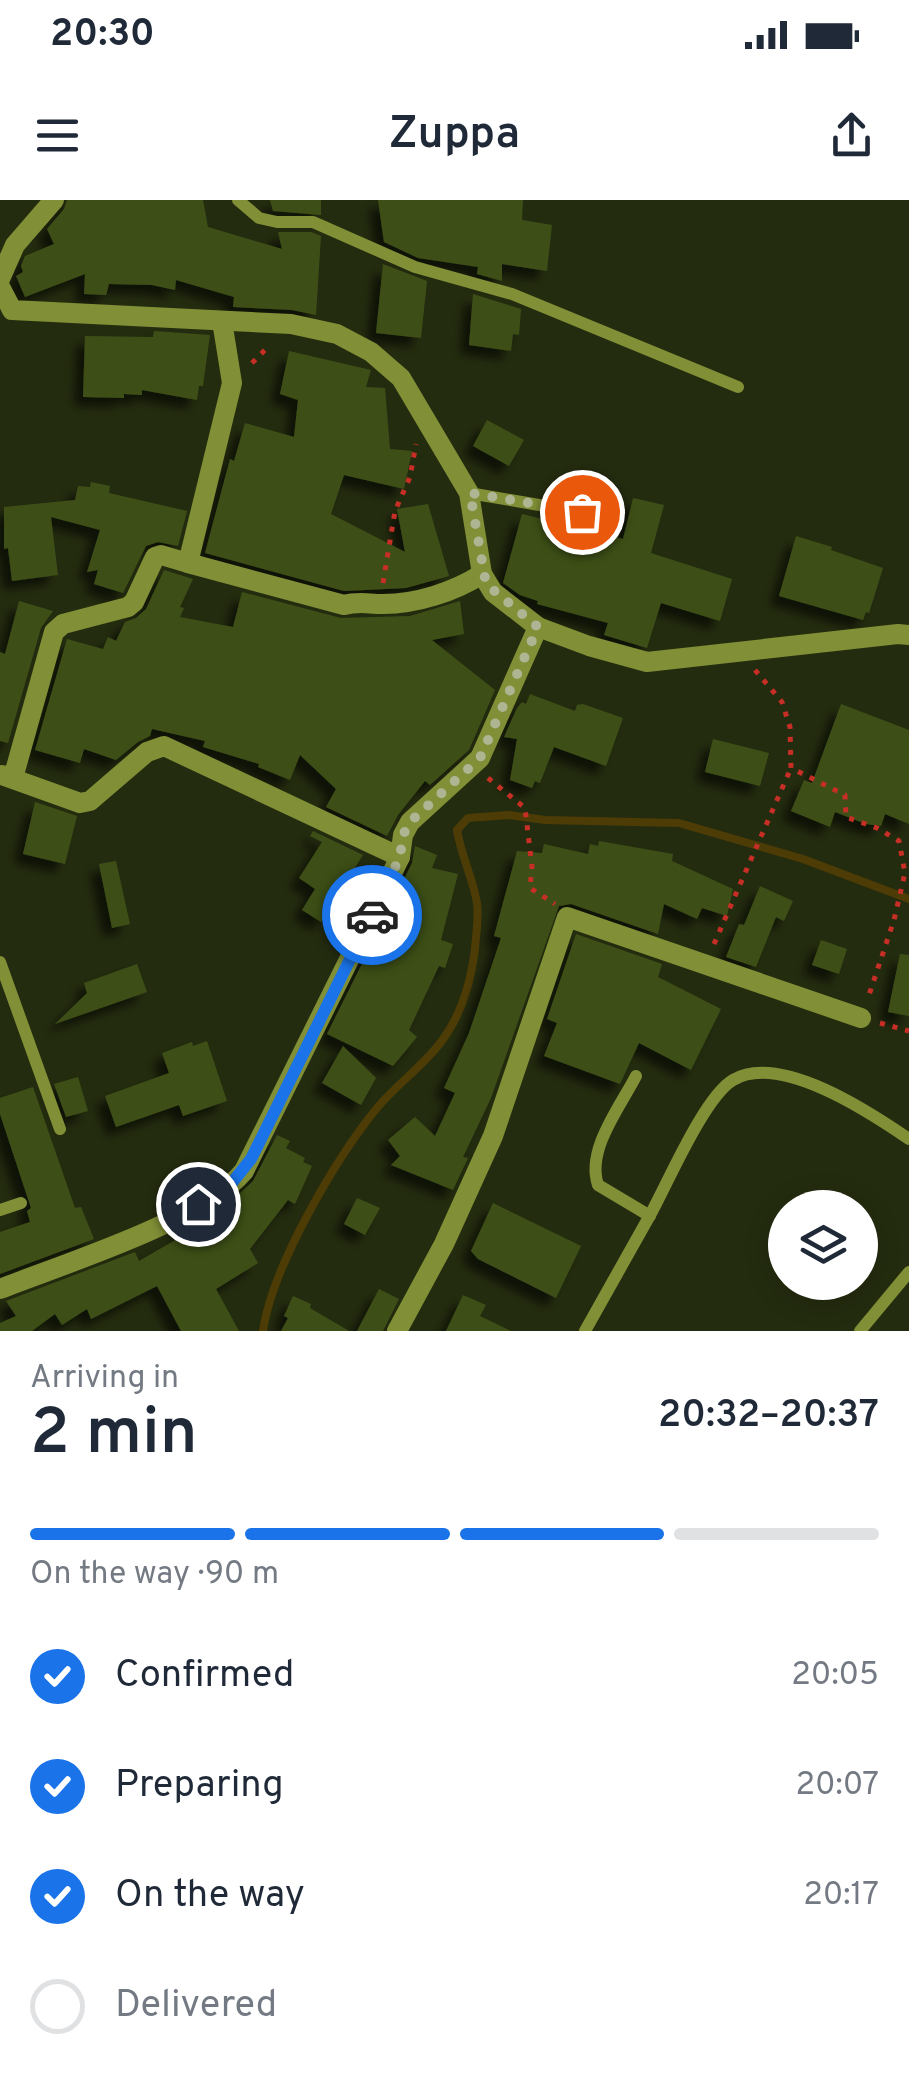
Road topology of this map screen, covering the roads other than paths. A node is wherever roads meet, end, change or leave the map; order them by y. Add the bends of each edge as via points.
1 (54, 200) edge
2 (238, 200) edge
3 (0, 278) edge
4 (0, 287) edge
5 (222, 321) junction
6 (738, 387) dead end
7 (470, 493) junction
8 (614, 518) dead end
9 (188, 563) junction
10 (482, 574) junction
11 (909, 613) edge
12 (538, 627) junction
13 (903, 635) edge
14 (7, 776) edge
15 (400, 857) junction
16 (0, 962) edge
17 (861, 1018) road end
18 (636, 1076) dead end
19 (60, 1129) dead end
20 (909, 1139) edge
21 (21, 1203) dead end
22 (0, 1210) edge
23 (650, 1216) junction
24 (909, 1272) edge
25 (0, 1288) edge
26 (397, 1331) edge
27 (585, 1331) edge
28 (860, 1331) edge

1 - 3 street via 15,245
2 - 6 lane via 258,218 312,222 416,267 512,294
4 - 5 street via 12,310
5 - 7 street via 291,324 337,334 371,352 401,378
5 - 9 street via 232,383
7 - 8 lane
7 - 10 street
9 - 10 street via 335,604 380,605 437,594
9 - 14 street via 155,557 128,608 54,632
10 - 12 street via 493,592
11 - 13 street
12 - 13 street via 647,662
12 - 15 street via 486,747 472,768 410,822
14 - 15 street via 80,803 164,746
15 - 25 street via 236,1180 140,1235
16 - 19 lane
17 - 26 street via 567,918 493,1136
18 - 23 lane via 596,1154 594,1173 598,1186
20 - 23 lane via 830,1090 795,1078 755,1074 732,1080 704,1113
21 - 22 lane
23 - 27 lane
24 - 28 lane

